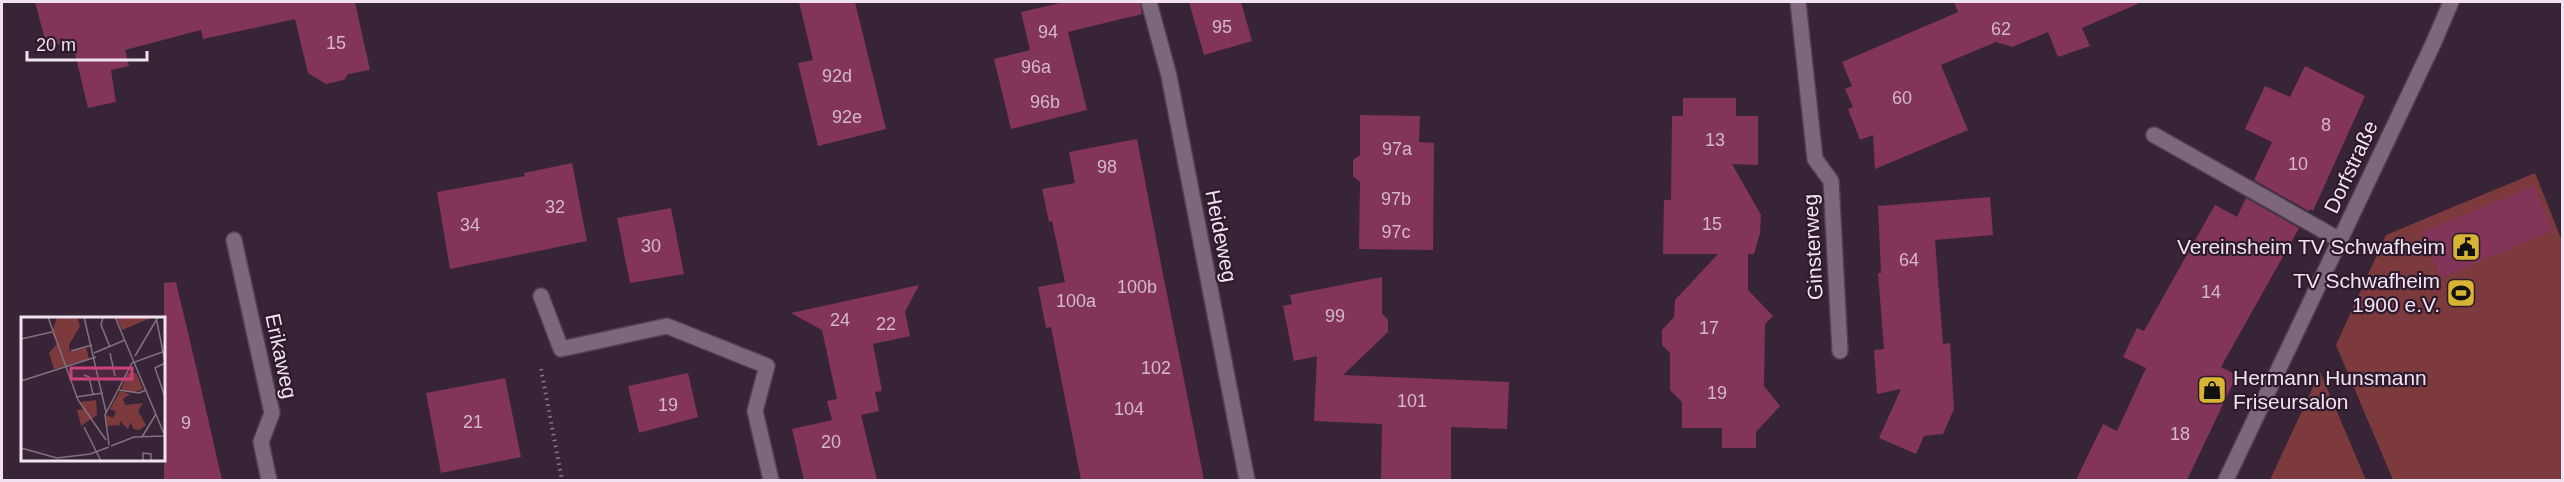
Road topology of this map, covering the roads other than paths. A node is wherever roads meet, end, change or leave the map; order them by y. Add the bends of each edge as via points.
1 (1149, 2) edge
2 (1798, 2) edge
3 (2451, 2) edge
4 (2154, 135) dead end
5 (234, 240) dead end
6 (2340, 240) junction
7 (541, 296) dead end
8 (1840, 351) dead end
9 (269, 480) edge
10 (771, 480) edge
11 (1247, 480) edge
12 (2226, 480) edge

1 - 11 street, Heideweg via 1169,75
2 - 8 street, Ginsterweg via 1815,159 1831,181
3 - 6 street, Dorfstraße
4 - 6 street
5 - 9 street, Erikaweg via 272,413 261,442
6 - 12 street, Dorfstraße
7 - 10 street via 561,349 667,326 767,366 755,411

